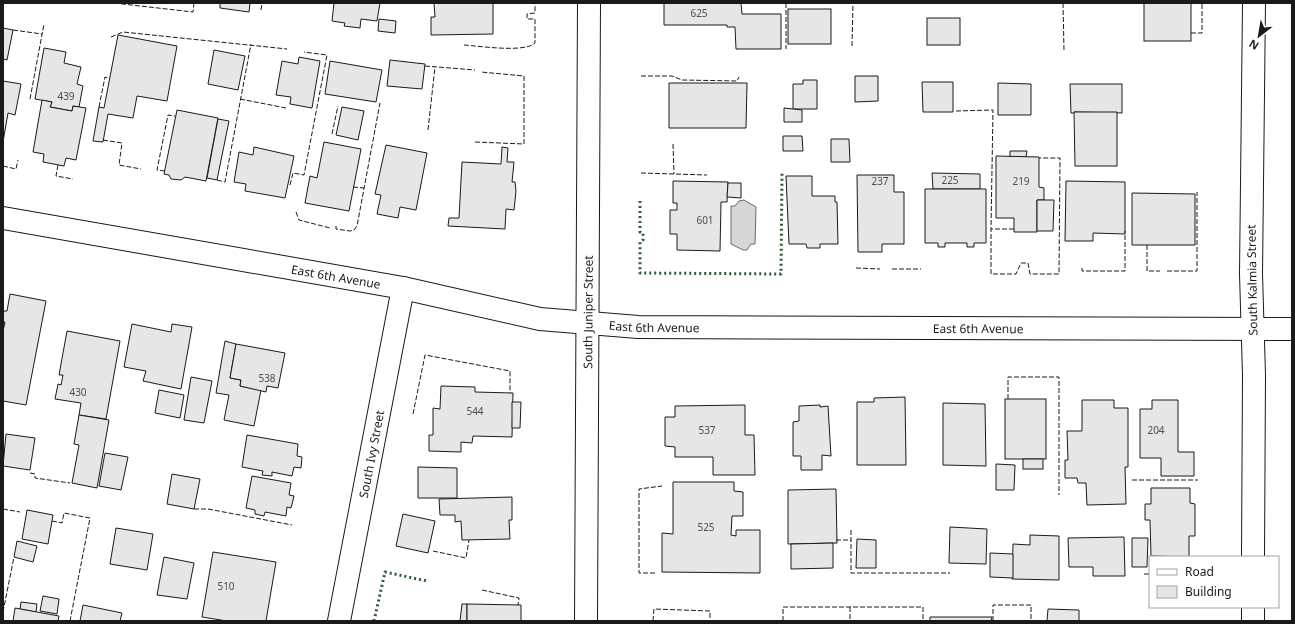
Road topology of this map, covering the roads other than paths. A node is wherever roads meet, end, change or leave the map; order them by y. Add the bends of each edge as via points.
1 (589, 3) edge
2 (1254, 3) edge
3 (3, 218) edge
4 (403, 288) junction
5 (587, 323) junction
6 (1252, 329) junction
7 (1292, 329) edge
8 (1253, 556) edge
9 (1253, 608) edge
10 (339, 621) edge
11 (586, 621) edge
12 (1253, 621) edge

1 - 5 street, South Juniper Street
2 - 6 street, South Kalmia Street
3 - 4 street, East 6th Avenue
4 - 5 street, East 6th Avenue via 540,320
4 - 10 street, South Ivy Street
5 - 6 street, East 6th Avenue via 638,327
5 - 11 street, South Juniper Street
6 - 7 street, East 6th Avenue
6 - 8 street, South Kalmia Street
9 - 12 street

